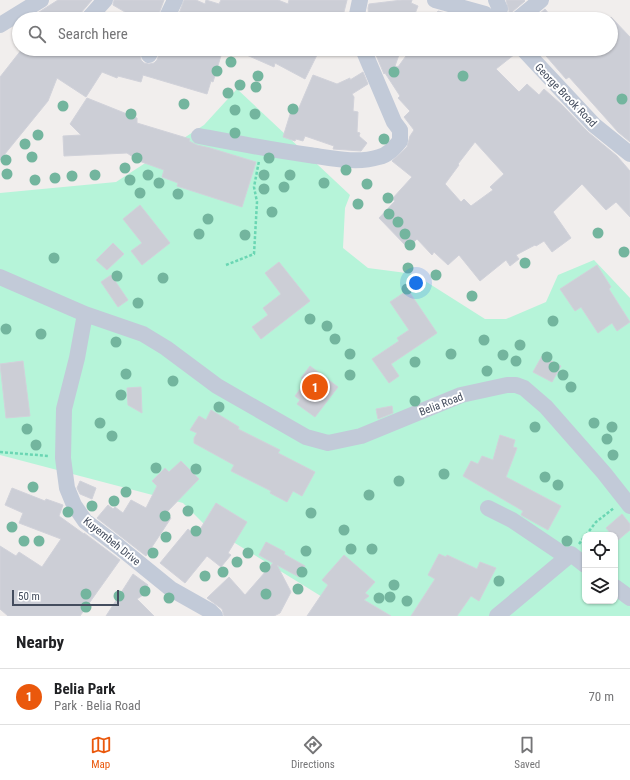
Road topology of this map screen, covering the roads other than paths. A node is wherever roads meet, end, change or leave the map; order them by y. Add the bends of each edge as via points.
1 (41, 0) edge
2 (105, 0) edge
3 (175, 0) edge
4 (360, 0) edge
5 (435, 0) edge
6 (496, 0) edge
7 (540, 0) edge
8 (21, 12) edge
9 (94, 12) edge
10 (169, 12) edge
11 (357, 12) edge
12 (478, 12) edge
13 (499, 12) edge
14 (526, 12) edge
15 (12, 18) edge
16 (0, 25) edge
17 (366, 56) edge
18 (530, 56) edge
19 (199, 136) dead end
20 (630, 154) edge
21 (0, 277) edge
22 (85, 314) junction
23 (628, 502) edge
24 (488, 508) dead end
25 (567, 557) junction
26 (582, 563) edge
27 (618, 589) edge
28 (630, 598) edge
29 (214, 616) edge
30 (497, 616) edge

1 - 8 street
2 - 9 street
3 - 10 street
4 - 11 street
5 - 12 street
6 - 13 street
7 - 14 street
15 - 16 street
17 - 19 street via 394,122 400,130 400,140 388,153 363,160 329,158
18 - 20 street, George Brook Road via 594,125
21 - 22 street, Belia Road
22 - 23 street, Belia Road via 143,334 217,386 306,437 328,443 361,436 461,395 516,385 524,388 546,407
22 - 29 street, Kuyembeh Drive via 64,410 63,458 67,488 74,505 85,521 171,589 210,611
24 - 25 street via 512,520
25 - 26 street via 571,554
25 - 30 street
27 - 28 street

